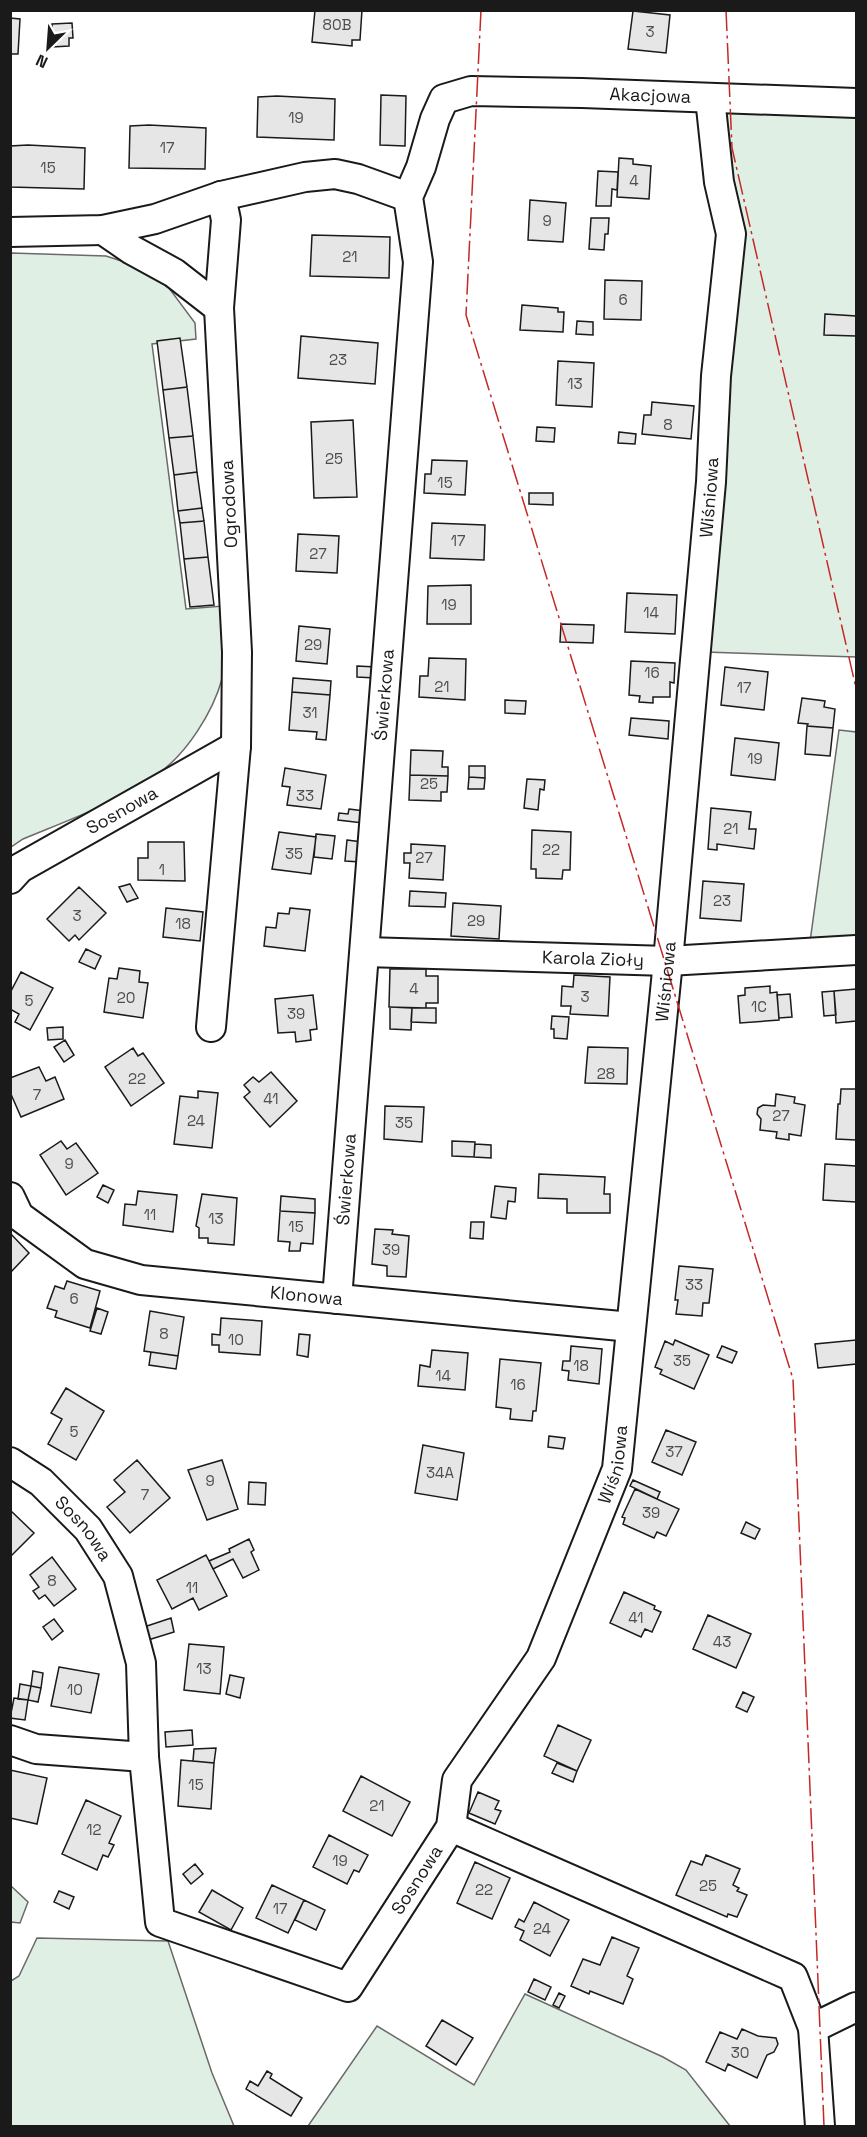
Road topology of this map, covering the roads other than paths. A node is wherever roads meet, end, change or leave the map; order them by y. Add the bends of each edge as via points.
1 (710, 98) junction
2 (856, 103) edge
3 (221, 196) junction
4 (408, 197) junction
5 (103, 230) junction
6 (10, 232) edge
7 (219, 308) junction
8 (236, 746) junction
9 (10, 879) edge
10 (856, 950) edge
11 (365, 952) junction
12 (668, 961) junction
13 (211, 1027) dead end
14 (10, 1197) edge
15 (337, 1299) junction
16 (631, 1327) junction
17 (10, 1462) edge
18 (10, 1740) edge
19 (144, 1757) junction
20 (451, 1827) junction
21 (856, 2007) edge
22 (813, 2028) junction
23 (820, 2127) edge

1 - 2 street, Akacjowa
1 - 4 street, Akacjowa via 471,91 444,99
1 - 12 street, Wiśniowa via 719,182 731,234
3 - 4 street via 335,174
3 - 5 street via 155,219
3 - 7 street, Ogrodowa via 226,220
4 - 11 street, Świerkowa via 418,262
5 - 6 street
5 - 7 street via 174,273
7 - 8 street, Ogrodowa via 237,652
8 - 9 street, Sosnowa via 20,868
8 - 13 street, Ogrodowa
10 - 12 street, Karola Zioły
11 - 12 street, Karola Zioły
11 - 15 street, Świerkowa
12 - 16 street, Wiśniowa
14 - 15 street, Klonowa via 19,1216 85,1264 141,1280
15 - 16 street, Klonowa
16 - 20 street, Wiśniowa via 617,1469 541,1658 457,1780
17 - 19 street, Sosnowa via 41,1482 88,1529 118,1576 141,1663
18 - 19 street via 36,1749
19 - 20 street, Sosnowa via 160,1922 348,1987
20 - 22 street, Sosnowa via 794,1977
21 - 22 street
22 - 23 street, Sosnowa

